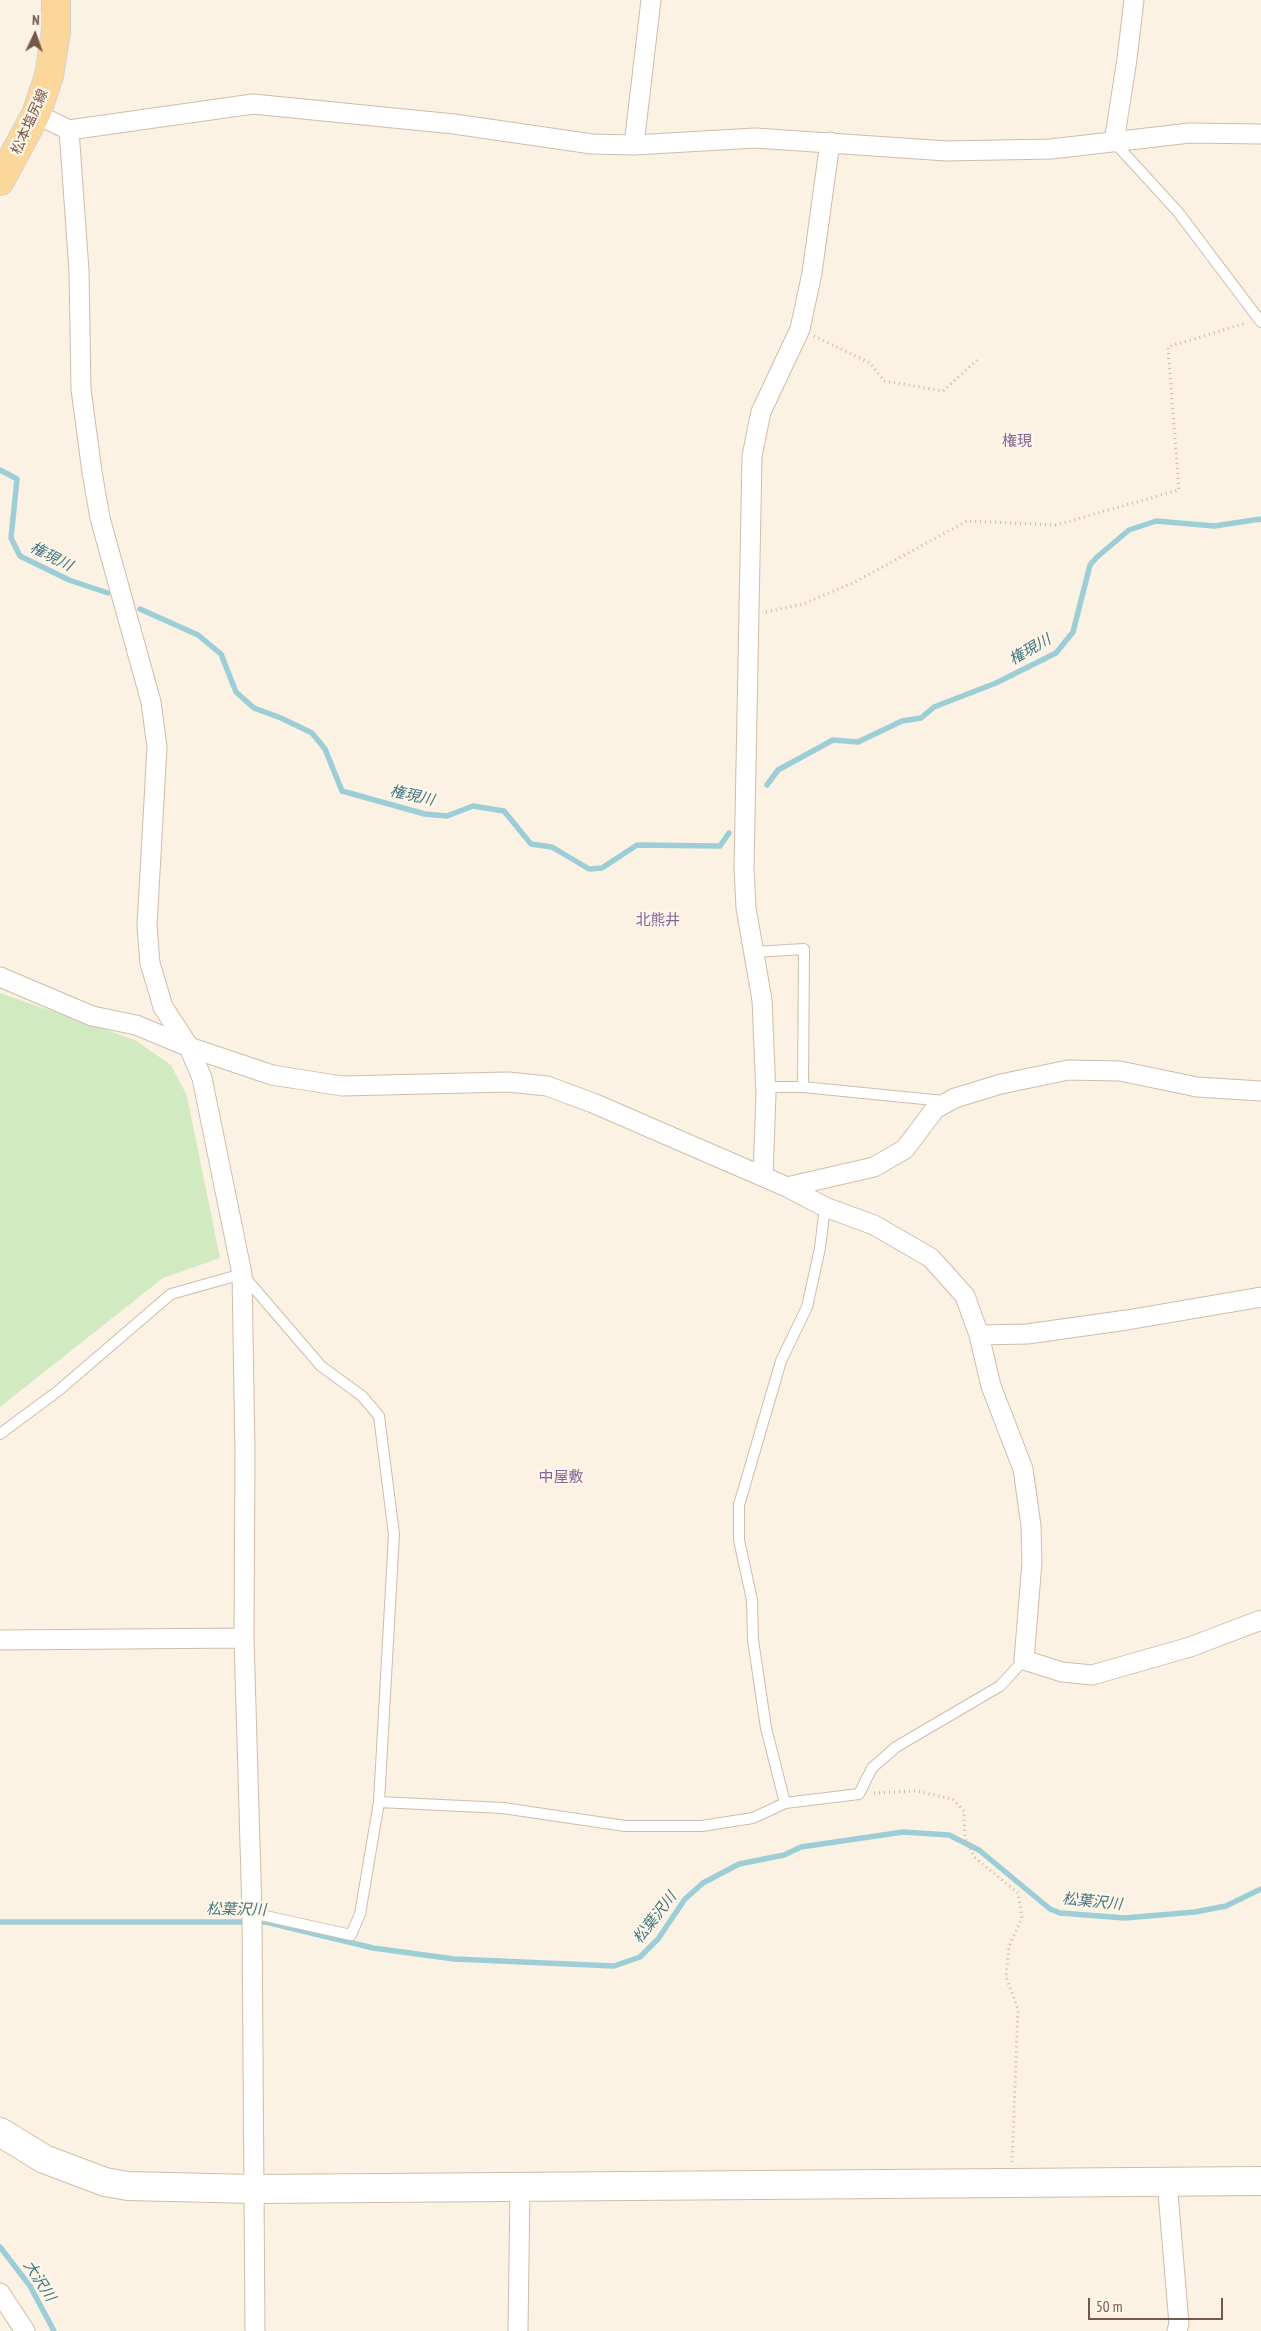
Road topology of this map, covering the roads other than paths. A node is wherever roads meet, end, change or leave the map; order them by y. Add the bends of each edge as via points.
1 (56, 0) edge
2 (651, 0) edge
3 (1134, 0) edge
4 (36, 114) junction
5 (69, 130) junction
6 (1261, 134) edge
7 (830, 142) junction
8 (1114, 142) junction
9 (634, 145) junction
10 (0, 181) edge
11 (1260, 321) edge
12 (754, 952) junction
13 (0, 976) edge
14 (189, 1046) junction
15 (766, 1087) junction
16 (803, 1087) junction
17 (1261, 1091) edge
18 (950, 1101) junction
19 (764, 1176) junction
20 (787, 1187) junction
21 (825, 1207) junction
22 (242, 1274) junction
23 (1261, 1297) edge
24 (979, 1335) junction
25 (0, 1434) edge
26 (1261, 1620) edge
27 (244, 1638) junction
28 (0, 1640) edge
29 (1024, 1660) junction
30 (379, 1802) junction
31 (785, 1802) junction
32 (252, 1913) junction
33 (0, 2132) edge
34 (1167, 2181) junction
35 (1261, 2181) edge
36 (520, 2187) junction
37 (254, 2189) junction
38 (0, 2293) edge
39 (24, 2331) edge
40 (255, 2331) edge
41 (518, 2331) edge
42 (1177, 2331) edge

1 - 4 main road, 松本塩尻線 via 51,68
2 - 9 street
3 - 8 street
4 - 5 street
4 - 10 main road, 松本塩尻線
5 - 9 street via 253,104 454,124 592,144
5 - 14 street via 79,271 80,389 100,518 151,702 157,747 147,926 150,963 162,1007
6 - 8 street via 1190,133
7 - 8 street via 947,151 1051,149
7 - 9 street via 756,138
7 - 12 street via 812,273 800,329 761,412 752,456 744,868 746,908
8 - 11 lane via 1178,212
12 - 15 street via 762,1000
12 - 16 lane via 804,949
13 - 14 street via 92,1016 136,1025
14 - 19 street via 272,1076 342,1086 508,1082 547,1086 593,1102
14 - 22 street via 202,1078
15 - 16 lane
15 - 19 street
16 - 18 lane
17 - 18 street via 1197,1087 1120,1071 1068,1070 1001,1084
18 - 20 street via 935,1109 905,1149 874,1166
19 - 20 street
20 - 21 street
21 - 24 street via 874,1225 931,1258 965,1296
21 - 31 lane via 807,1307 781,1362 739,1505 739,1540 752,1600 753,1640 766,1728
22 - 25 lane via 171,1294 58,1391
22 - 27 street
22 - 30 lane via 321,1366 362,1396 379,1416 394,1534
23 - 24 street via 1027,1334
24 - 29 street via 991,1386 1023,1469 1031,1526 1032,1562
26 - 29 street via 1190,1647 1092,1675 1062,1672
27 - 28 street
27 - 32 street
29 - 31 lane via 1000,1686 896,1747 872,1768 859,1794
30 - 31 lane via 503,1808 625,1826 692,1826 753,1818
30 - 32 lane via 360,1914 351,1935
32 - 37 street
33 - 37 street via 44,2159 105,2182 128,2186
34 - 35 street
34 - 36 street
34 - 42 street
36 - 37 street
36 - 41 street
37 - 40 street
38 - 39 street

